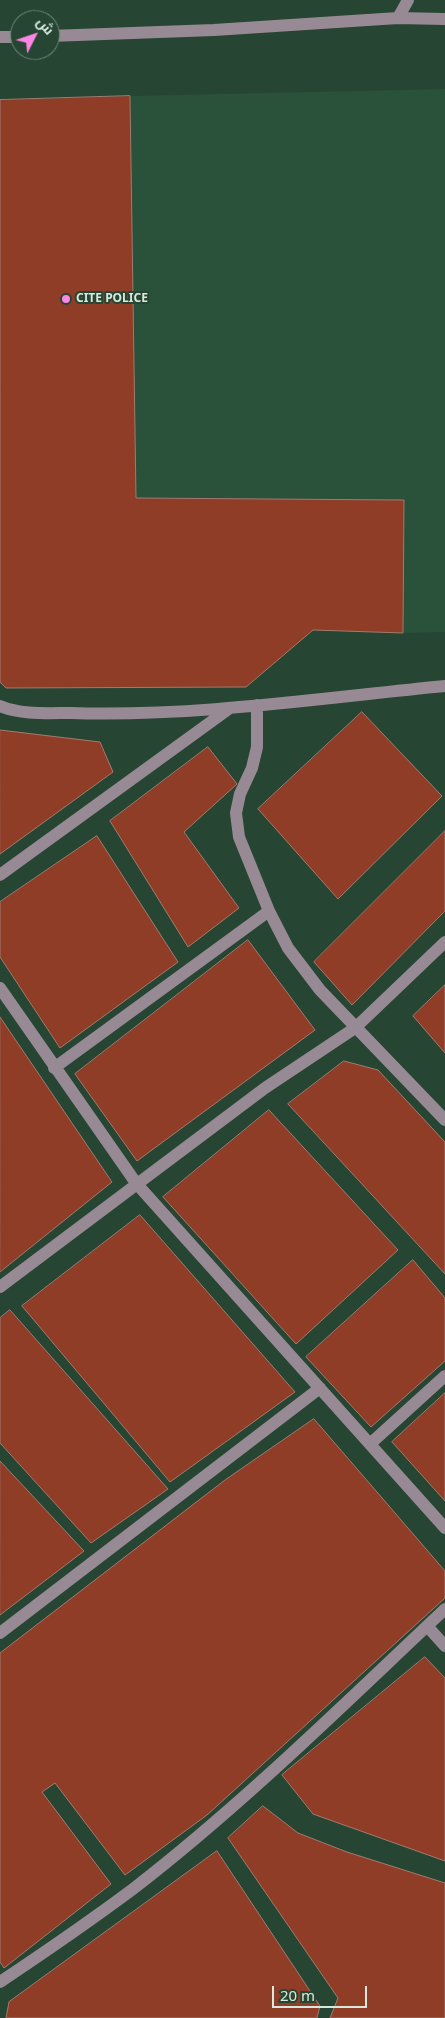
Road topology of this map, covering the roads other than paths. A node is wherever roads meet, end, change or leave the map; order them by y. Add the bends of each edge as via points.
1 (408, 0) edge
2 (398, 18) junction
3 (445, 19) edge
4 (60, 36) edge
5 (445, 686) edge
6 (257, 705) junction
7 (0, 706) edge
8 (230, 708) junction
9 (0, 875) edge
10 (269, 911) junction
11 (445, 942) edge
12 (0, 988) edge
13 (355, 1028) junction
14 (54, 1068) junction
15 (445, 1120) edge
16 (136, 1183) junction
17 (0, 1287) edge
18 (445, 1376) edge
19 (320, 1388) junction
20 (370, 1444) junction
21 (445, 1528) edge
22 (445, 1609) edge
23 (427, 1626) junction
24 (0, 1633) edge
25 (445, 1646) edge
26 (0, 1982) edge

1 - 2 street
2 - 3 street
2 - 4 street
5 - 6 street
6 - 8 street
6 - 10 street via 257,748 236,813 239,837
7 - 8 street via 26,712 112,714
8 - 9 street
10 - 13 street via 288,948
10 - 14 street
11 - 13 street
12 - 14 street
13 - 15 street
13 - 16 street via 265,1088
14 - 16 street
16 - 17 street
16 - 19 street
18 - 20 street
19 - 20 street
19 - 24 street
20 - 21 street
22 - 23 street
23 - 25 street
23 - 26 street via 292,1754 215,1821 133,1889

